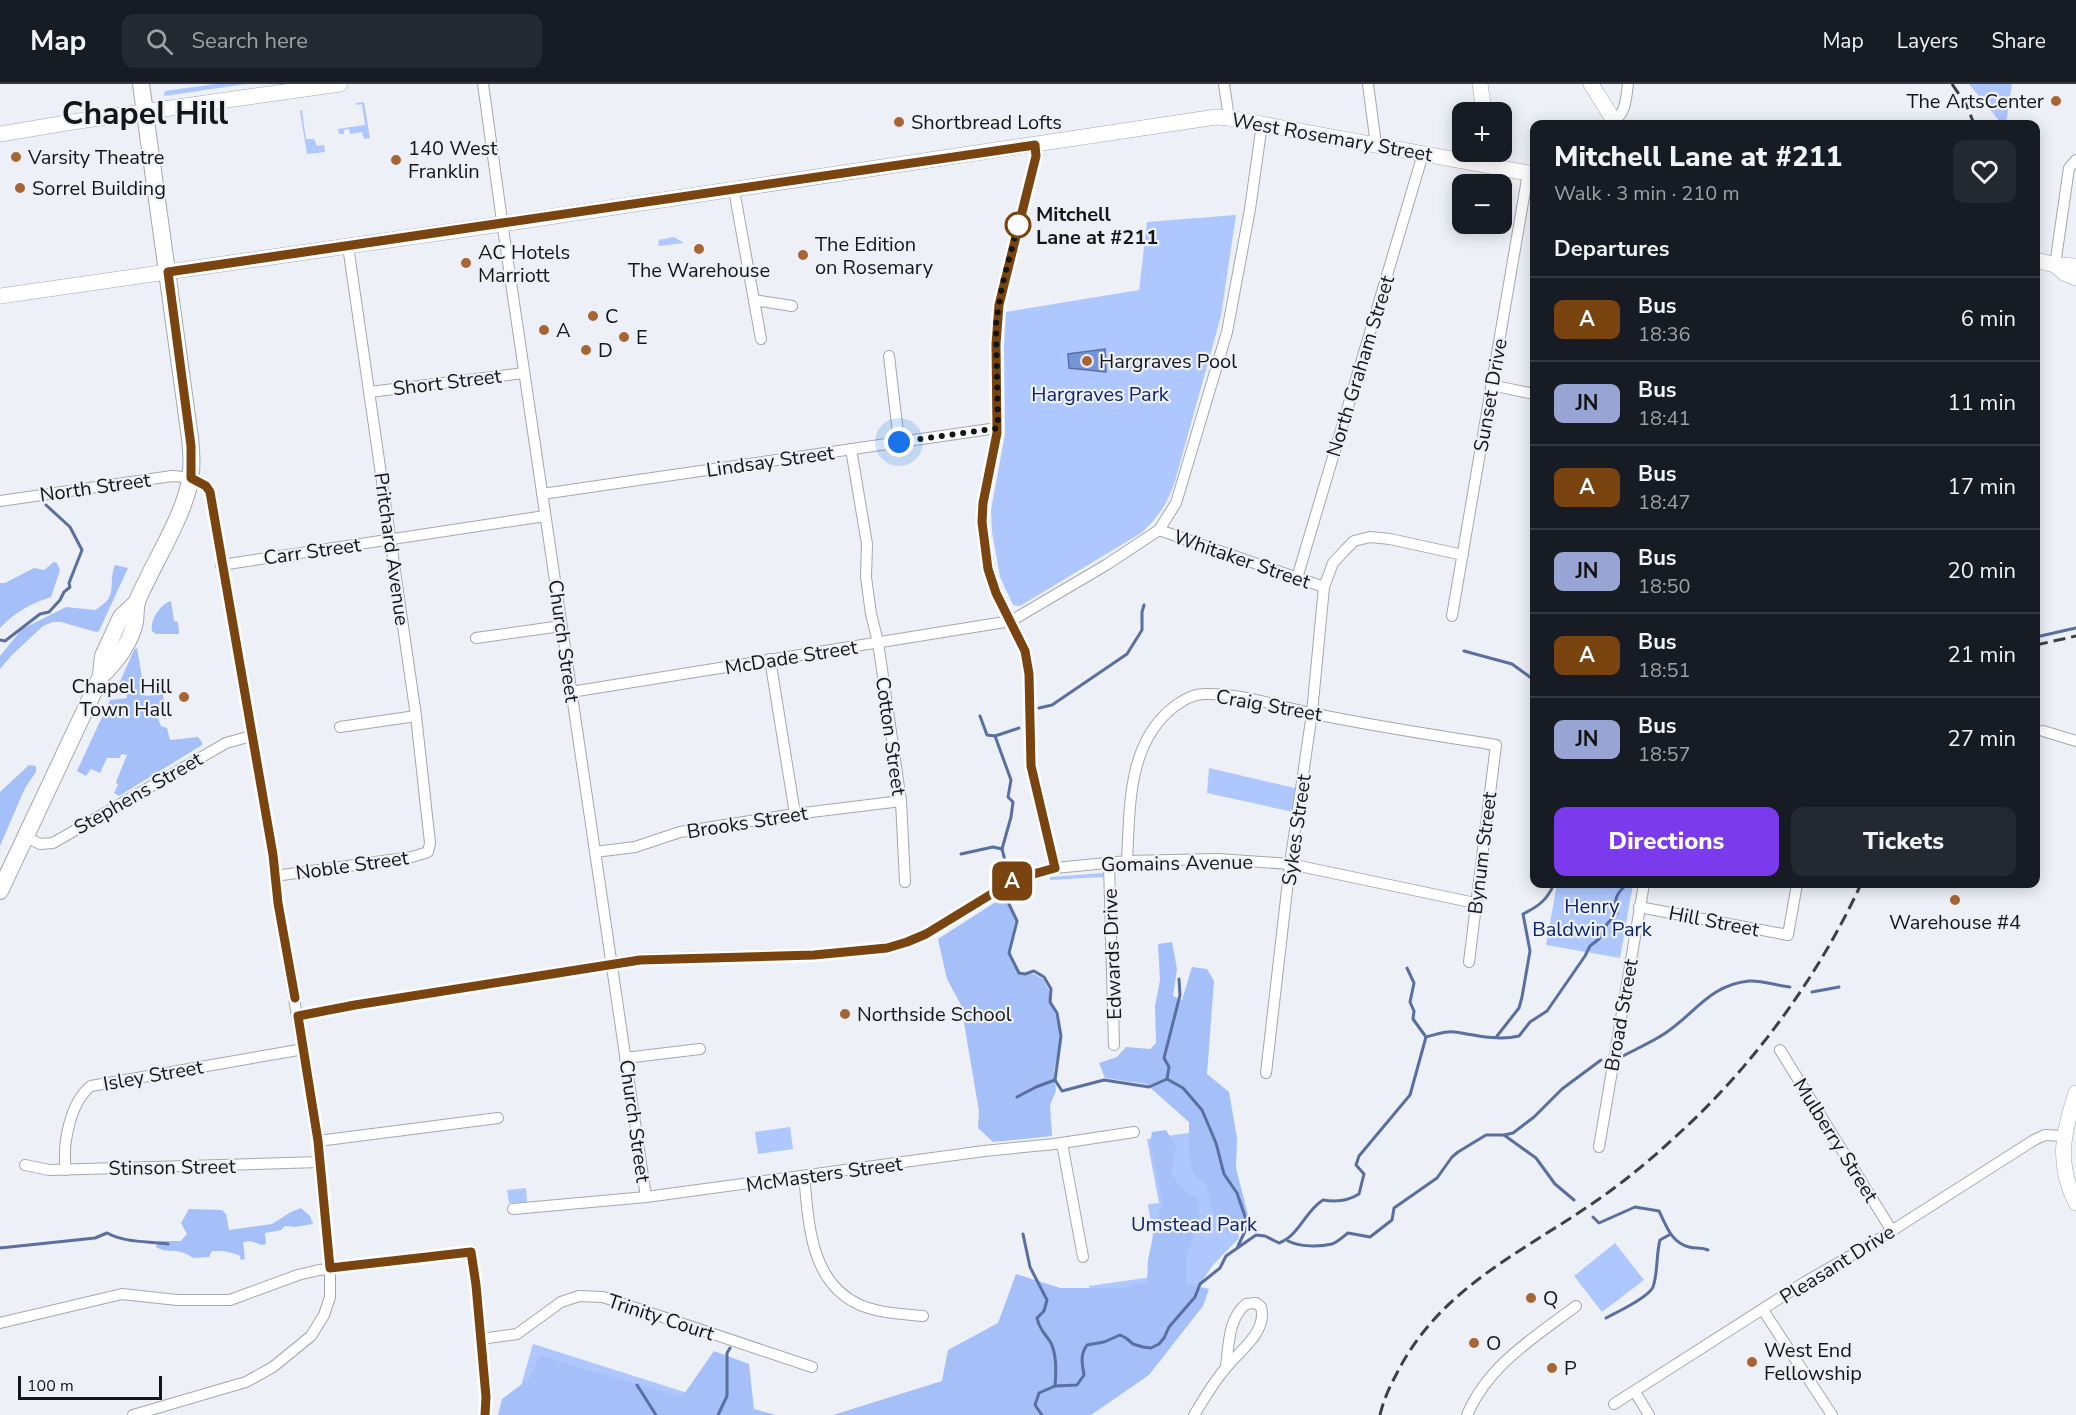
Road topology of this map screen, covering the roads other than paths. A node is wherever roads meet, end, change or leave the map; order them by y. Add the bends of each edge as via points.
1 (141, 84) edge
2 (340, 84) edge
3 (483, 84) edge
4 (1224, 84) edge
5 (1368, 84) edge
6 (1480, 84) edge
7 (1591, 84) edge
8 (1628, 84) edge
9 (1483, 102) edge
10 (146, 112) junction
11 (1229, 118) junction
12 (1613, 120) edge
13 (1618, 120) edge
14 (1262, 124) junction
15 (0, 134) edge
16 (1035, 145) junction
17 (1376, 145) junction
18 (1423, 154) junction
19 (1452, 156) edge
20 (2076, 160) edge
21 (1497, 162) edge
22 (1530, 174) edge
23 (1530, 179) edge
24 (734, 190) junction
25 (502, 224) junction
26 (348, 246) junction
27 (2040, 261) edge
28 (2055, 265) junction
29 (2076, 266) edge
30 (168, 272) junction
31 (2076, 278) edge
32 (0, 296) edge
33 (754, 300) junction
34 (792, 306) dead end
35 (761, 339) dead end
36 (889, 356) dead end
37 (524, 373) junction
38 (1491, 385) junction
39 (370, 392) junction
40 (1530, 393) edge
41 (998, 428) junction
42 (899, 442) junction
43 (851, 449) junction
44 (191, 478) junction
45 (542, 495) junction
46 (0, 501) edge
47 (545, 516) junction
48 (1159, 531) junction
49 (390, 540) junction
50 (1463, 555) junction
51 (222, 564) junction
52 (1297, 578) junction
53 (1324, 587) junction
54 (137, 602) junction
55 (1452, 616) dead end
56 (1011, 621) junction
57 (561, 626) junction
58 (476, 638) dead end
59 (878, 642) junction
60 (770, 659) junction
61 (102, 676) junction
62 (571, 692) junction
63 (1312, 713) junction
64 (416, 716) junction
65 (340, 727) dead end
66 (2043, 731) dead end
67 (251, 736) junction
68 (2076, 741) edge
69 (1496, 746) joint
70 (901, 801) junction
71 (795, 814) junction
72 (26, 837) junction
73 (428, 852) joint
74 (595, 852) junction
75 (1126, 861) junction
76 (1109, 864) junction
77 (1290, 864) junction
78 (1055, 868) junction
79 (275, 876) junction
80 (905, 882) dead end
81 (1643, 888) edge
82 (1796, 888) edge
83 (0, 891) edge
84 (1475, 903) junction
85 (1639, 907) junction
86 (1469, 962) dead end
87 (611, 964) junction
88 (298, 1016) junction
89 (1114, 1045) dead end
90 (304, 1049) junction
91 (700, 1049) dead end
92 (1780, 1050) dead end
93 (625, 1058) junction
94 (1266, 1073) dead end
95 (2076, 1093) edge
96 (498, 1118) dead end
97 (1134, 1132) dead end
98 (2063, 1136) junction
99 (318, 1141) junction
100 (1062, 1143) junction
101 (1599, 1147) dead end
102 (320, 1162) junction
103 (25, 1165) dead end
104 (66, 1170) junction
105 (804, 1176) junction
106 (646, 1197) junction
107 (2076, 1203) edge
108 (513, 1209) dead end
109 (1892, 1230) junction
110 (1083, 1257) dead end
111 (330, 1268) junction
112 (1576, 1306) dead end
113 (1763, 1310) junction
114 (923, 1316) dead end
115 (0, 1323) edge
116 (481, 1340) junction
117 (1226, 1366) junction
118 (812, 1367) dead end
119 (1635, 1392) junction
120 (1614, 1404) dead end
121 (133, 1415) edge
122 (486, 1415) edge
123 (1194, 1415) edge
124 (1467, 1415) edge
125 (1649, 1415) edge
126 (1832, 1415) edge

1 - 10 main road
2 - 10 street
3 - 25 street, Church Street
4 - 11 street
5 - 17 street
6 - 9 street
7 - 12 street
8 - 13 street via 1626,104
10 - 15 street
10 - 30 main road
11 - 14 street, West Rosemary Street
11 - 16 street, West Rosemary Street
14 - 17 street, West Rosemary Street
14 - 48 street via 1227,332 1176,503
16 - 24 street, West Rosemary Street
16 - 41 street via 1036,156 996,324
17 - 18 street, West Rosemary Street
18 - 19 street, West Rosemary Street
18 - 52 street, North Graham Street
20 - 28 street via 2069,168
21 - 22 street, West Rosemary Street
23 - 38 street, Sunset Drive
24 - 25 street, West Rosemary Street
24 - 33 street
25 - 26 street, West Rosemary Street
25 - 37 street, Church Street
26 - 30 street, West Rosemary Street
26 - 39 street, Pritchard Avenue
27 - 28 street
28 - 29 street
28 - 31 street
30 - 32 street, West Rosemary Street
30 - 44 main road via 191,446
33 - 34 street
33 - 35 street
36 - 42 street
37 - 39 street, Short Street
37 - 45 street, Church Street
38 - 40 street
38 - 50 street, Sunset Drive
39 - 49 street, Pritchard Avenue
41 - 42 street, Lindsay Street
41 - 56 street via 982,522 988,569
42 - 43 street, Lindsay Street
43 - 45 street, Lindsay Street
43 - 59 street, Cotton Street via 867,543 871,614
44 - 46 street, North Street via 168,476
44 - 51 street via 210,492
44 - 54 main road via 185,500
45 - 47 street, Church Street
47 - 49 street, Carr Street
47 - 57 street, Church Street
48 - 52 street, Whitaker Street
48 - 56 street
49 - 51 street, Carr Street
49 - 64 street, Pritchard Avenue
50 - 53 street, Sykes Street via 1370,537 1354,541 1345,550 1334,563
50 - 55 street, Sunset Drive
51 - 67 street
52 - 53 street, Whitaker Street
53 - 63 street, Sykes Street
54 - 61 main road via 135,624 117,662
54 - 61 main road via 121,617 103,656
56 - 59 street, McDade Street
56 - 78 street via 1025,651 1031,766
57 - 58 street
57 - 62 street, Church Street
59 - 60 street, McDade Street
59 - 70 street, Cotton Street
60 - 62 street, McDade Street
60 - 71 street
61 - 72 main road
62 - 74 street, Church Street
63 - 69 street, Craig Street
63 - 75 street, Craig Street via 1226,695 1201,694 1183,700 1164,715 1149,734 1137,760
63 - 77 street, Sykes Street
64 - 65 street
64 - 73 street, Pritchard Avenue via 430,835
66 - 68 street
67 - 72 street, Stephens Street via 226,743 53,843 40,844
67 - 79 street
69 - 84 street, Bynum Street
70 - 71 street, Brooks Street
70 - 80 street, Cotton Street
71 - 74 street, Brooks Street via 681,832 635,847
72 - 83 main road
73 - 79 street, Noble Street
74 - 87 street, Church Street
75 - 76 street, Gomains Avenue
75 - 77 street, Gomains Avenue via 1225,859
76 - 78 street, Gomains Avenue
76 - 89 street, Edwards Drive
77 - 84 street, Gomains Avenue
77 - 94 street, Sykes Street
78 - 87 street, Gomains Avenue via 1016,879 926,934 887,948
79 - 88 street
81 - 85 street, Broad Street
82 - 85 street, Hill Street via 1788,935
84 - 86 street, Bynum Street
85 - 101 street, Broad Street
87 - 88 street, Gomains Avenue
87 - 93 street, Church Street
88 - 90 street
90 - 99 street
90 - 104 street, Isley Street via 91,1086 80,1097 73,1116 64,1152
91 - 93 street
92 - 109 street, Mulberry Street
93 - 106 street, Church Street
95 - 98 street
96 - 99 street
97 - 100 street, McMasters Street
98 - 107 street via 2065,1177
98 - 109 street, Pleasant Drive via 2041,1136
99 - 102 street
100 - 105 street, McMasters Street
100 - 110 street
102 - 104 street, Stinson Street
102 - 111 street
103 - 104 street, Stinson Street
105 - 106 street, McMasters Street
105 - 114 street via 811,1232 823,1271 861,1305
106 - 108 street, McMasters Street
109 - 113 street, Pleasant Drive
111 - 115 street via 298,1275 230,1300 122,1294
111 - 116 street via 471,1252
111 - 121 street via 330,1297 324,1316 311,1336 281,1361 246,1382
112 - 124 street via 1506,1359 1491,1375
113 - 119 street, Pleasant Drive
113 - 126 street
116 - 118 street, Trinity Court via 517,1334 561,1302 579,1296 603,1298
116 - 122 street
117 - 117 street via 1235,1319 1246,1304 1256,1304 1262,1310 1260,1325
117 - 123 street
119 - 120 street, Pleasant Drive
119 - 125 street

